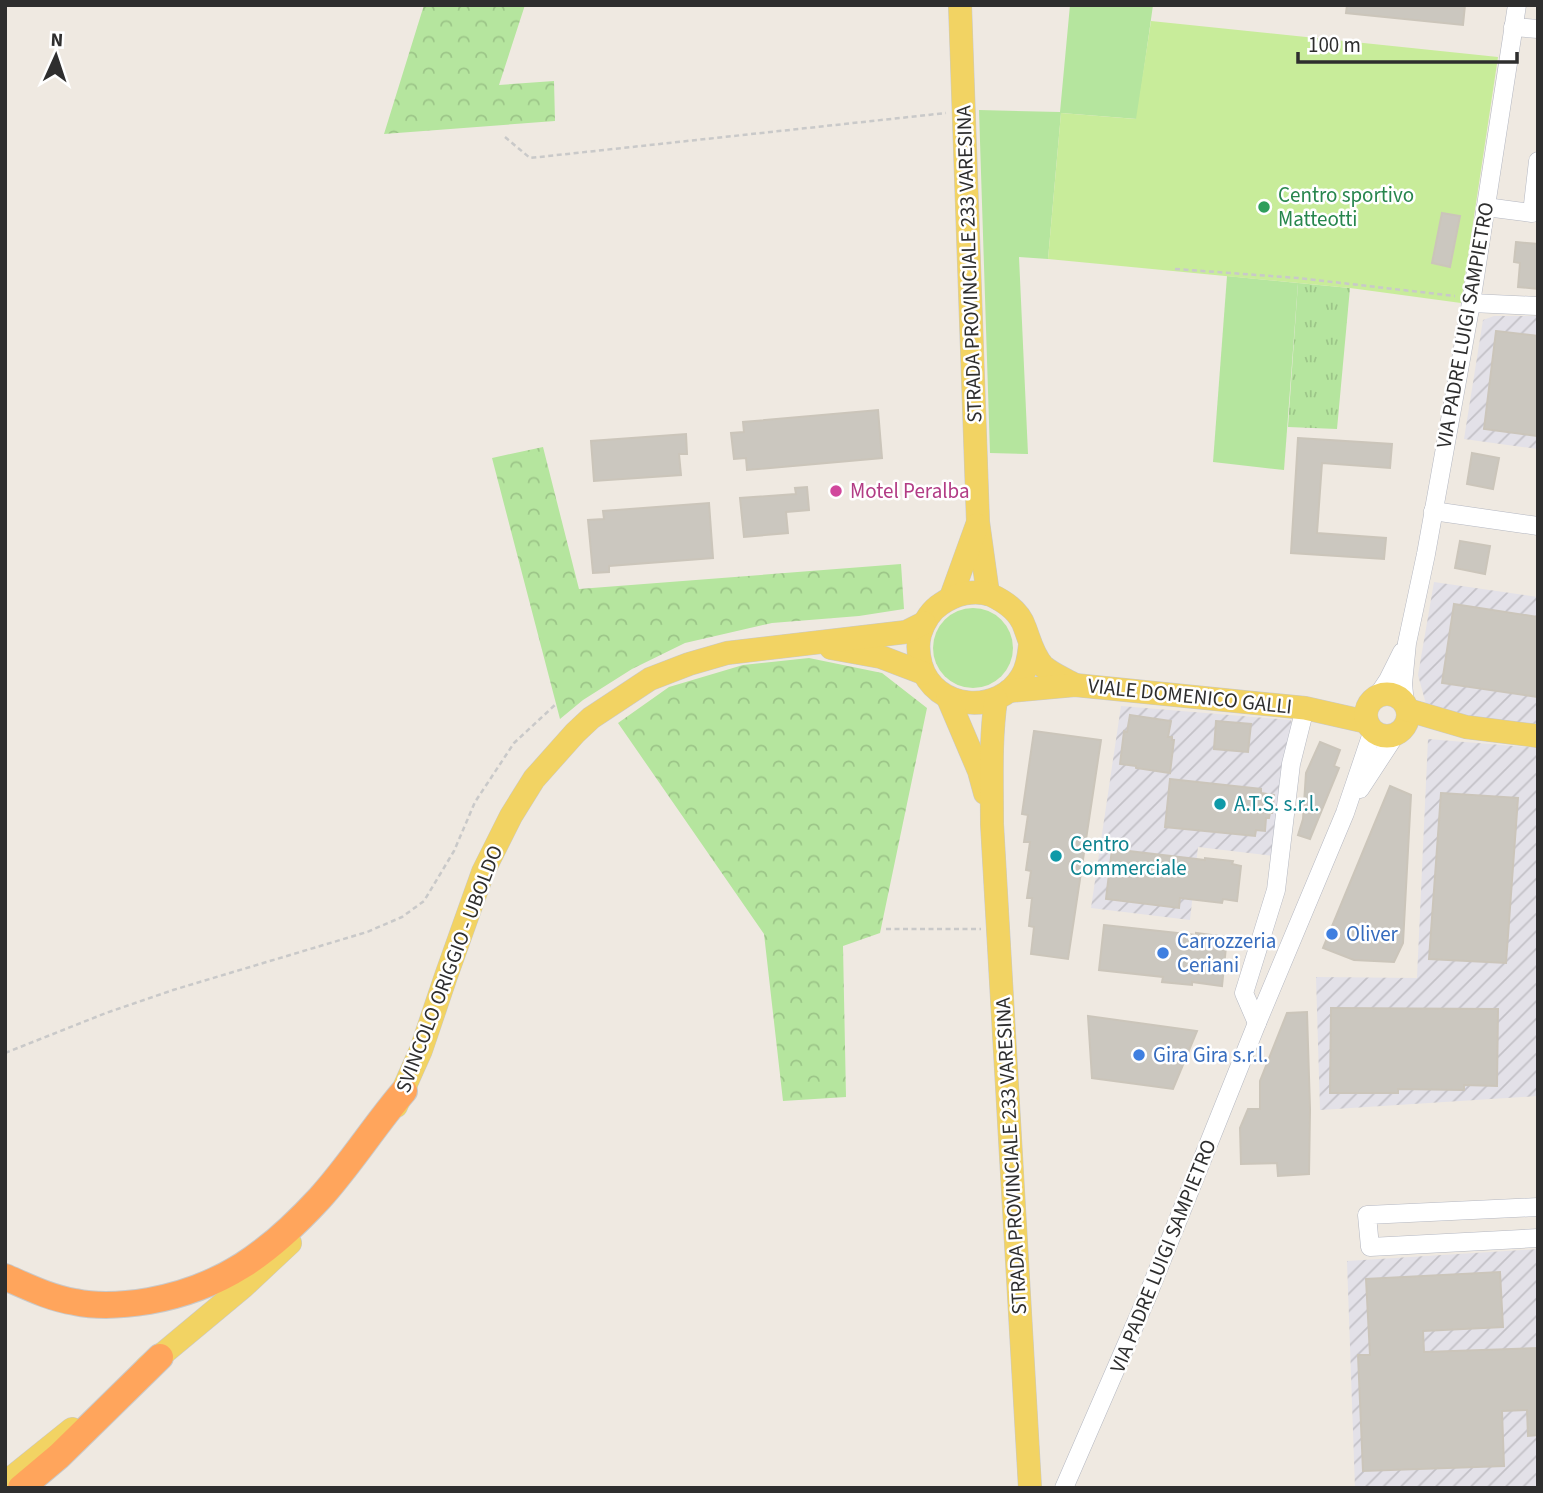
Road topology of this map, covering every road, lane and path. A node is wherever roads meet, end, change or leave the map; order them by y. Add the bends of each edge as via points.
1 (960, 5) edge
2 (1517, 5) edge
3 (1513, 27) junction
4 (1538, 29) edge
5 (964, 111) junction
6 (505, 137) dead end
7 (1538, 161) edge
8 (1486, 207) junction
9 (1175, 269) dead end
10 (1471, 303) junction
11 (1538, 306) edge
12 (1433, 512) junction
13 (978, 522) junction
14 (1538, 526) edge
15 (988, 594) junction
16 (951, 597) junction
17 (924, 623) junction
18 (1407, 643) junction
19 (807, 644) junction
20 (1030, 645) junction
21 (923, 673) junction
22 (1075, 685) junction
23 (1003, 695) junction
24 (948, 698) junction
25 (556, 704) dead end
26 (1406, 707) junction
27 (1306, 708) junction
28 (1372, 713) junction
29 (1466, 727) junction
30 (1396, 734) junction
31 (1538, 736) edge
32 (1345, 813) junction
33 (992, 824) junction
34 (886, 929) dead end
35 (998, 929) junction
36 (1257, 1023) junction
37 (5, 1053) edge
38 (404, 1091) junction
39 (1538, 1207) edge
40 (1538, 1238) edge
41 (5, 1277) edge
42 (160, 1357) junction
43 (5, 1483) edge
44 (21, 1488) edge
45 (1030, 1488) edge
46 (1064, 1488) edge

1 - 5 main road, STRADA PROVINCIALE 233 VARESINA
2 - 3 street, VIA PADRE LUIGI SAMPIETRO
3 - 4 street
3 - 8 street, VIA PADRE LUIGI SAMPIETRO
5 - 6 path via 530,158
5 - 13 main road, STRADA PROVINCIALE 233 VARESINA
7 - 8 street via 1532,213
8 - 10 street, VIA PADRE LUIGI SAMPIETRO
9 - 10 path via 1448,295
10 - 11 street
10 - 12 street, VIA PADRE LUIGI SAMPIETRO
12 - 14 street
12 - 18 street, VIA PADRE LUIGI SAMPIETRO
13 - 15 main road, STRADA PROVINCIALE 233 VARESINA
13 - 16 main road, STRADA PROVINCIALE 233 VARESINA
15 - 16 main road
15 - 20 main road via 1014,609 1025,625
16 - 17 main road
17 - 19 main road, SVINCOLO ORIGGIO - UBOLDO via 906,632
17 - 21 main road via 918,640
18 - 26 street, VIA PADRE LUIGI SAMPIETRO
18 - 28 street, VIA PADRE LUIGI SAMPIETRO
19 - 21 main road, SVINCOLO ORIGGIO - UBOLDO via 881,657
19 - 38 main road, SVINCOLO ORIGGIO - UBOLDO via 727,653 650,679 592,718 547,763 511,816 483,872
20 - 22 main road, VIALE DOMENICO GALLI via 1042,665
20 - 23 main road via 1022,676
21 - 24 main road
22 - 23 main road, VIALE DOMENICO GALLI
22 - 27 main road, VIALE DOMENICO GALLI
23 - 24 main road via 967,704
23 - 33 main road, STRADA PROVINCIALE 233 VARESINA via 993,720
24 - 33 main road, STRADA PROVINCIALE 233 VARESINA via 979,771
25 - 37 path via 514,743 475,802 454,852 424,901 402,917 367,932 120,1008
26 - 28 main road via 1388,694
26 - 29 main road
26 - 30 main road via 1405,727
27 - 28 main road, VIALE DOMENICO GALLI
27 - 36 street via 1291,764 1276,890 1244,993
28 - 30 main road via 1384,736
28 - 32 street, VIA PADRE LUIGI SAMPIETRO
29 - 30 main road
29 - 31 main road
30 - 32 street, VIA PADRE LUIGI SAMPIETRO
32 - 36 street, VIA PADRE LUIGI SAMPIETRO
33 - 35 main road, STRADA PROVINCIALE 233 VARESINA
34 - 35 path
35 - 45 main road, STRADA PROVINCIALE 233 VARESINA
36 - 46 street, VIA PADRE LUIGI SAMPIETRO
38 - 41 highway via 318,1199 265,1251 218,1280 170,1298 105,1305 43,1294
38 - 42 main road, SVINCOLO ORIGGIO - UBOLDO via 372,1149 319,1215
39 - 40 street via 1367,1215 1370,1247
42 - 43 main road, SVINCOLO ORIGGIO - UBOLDO
42 - 44 highway

